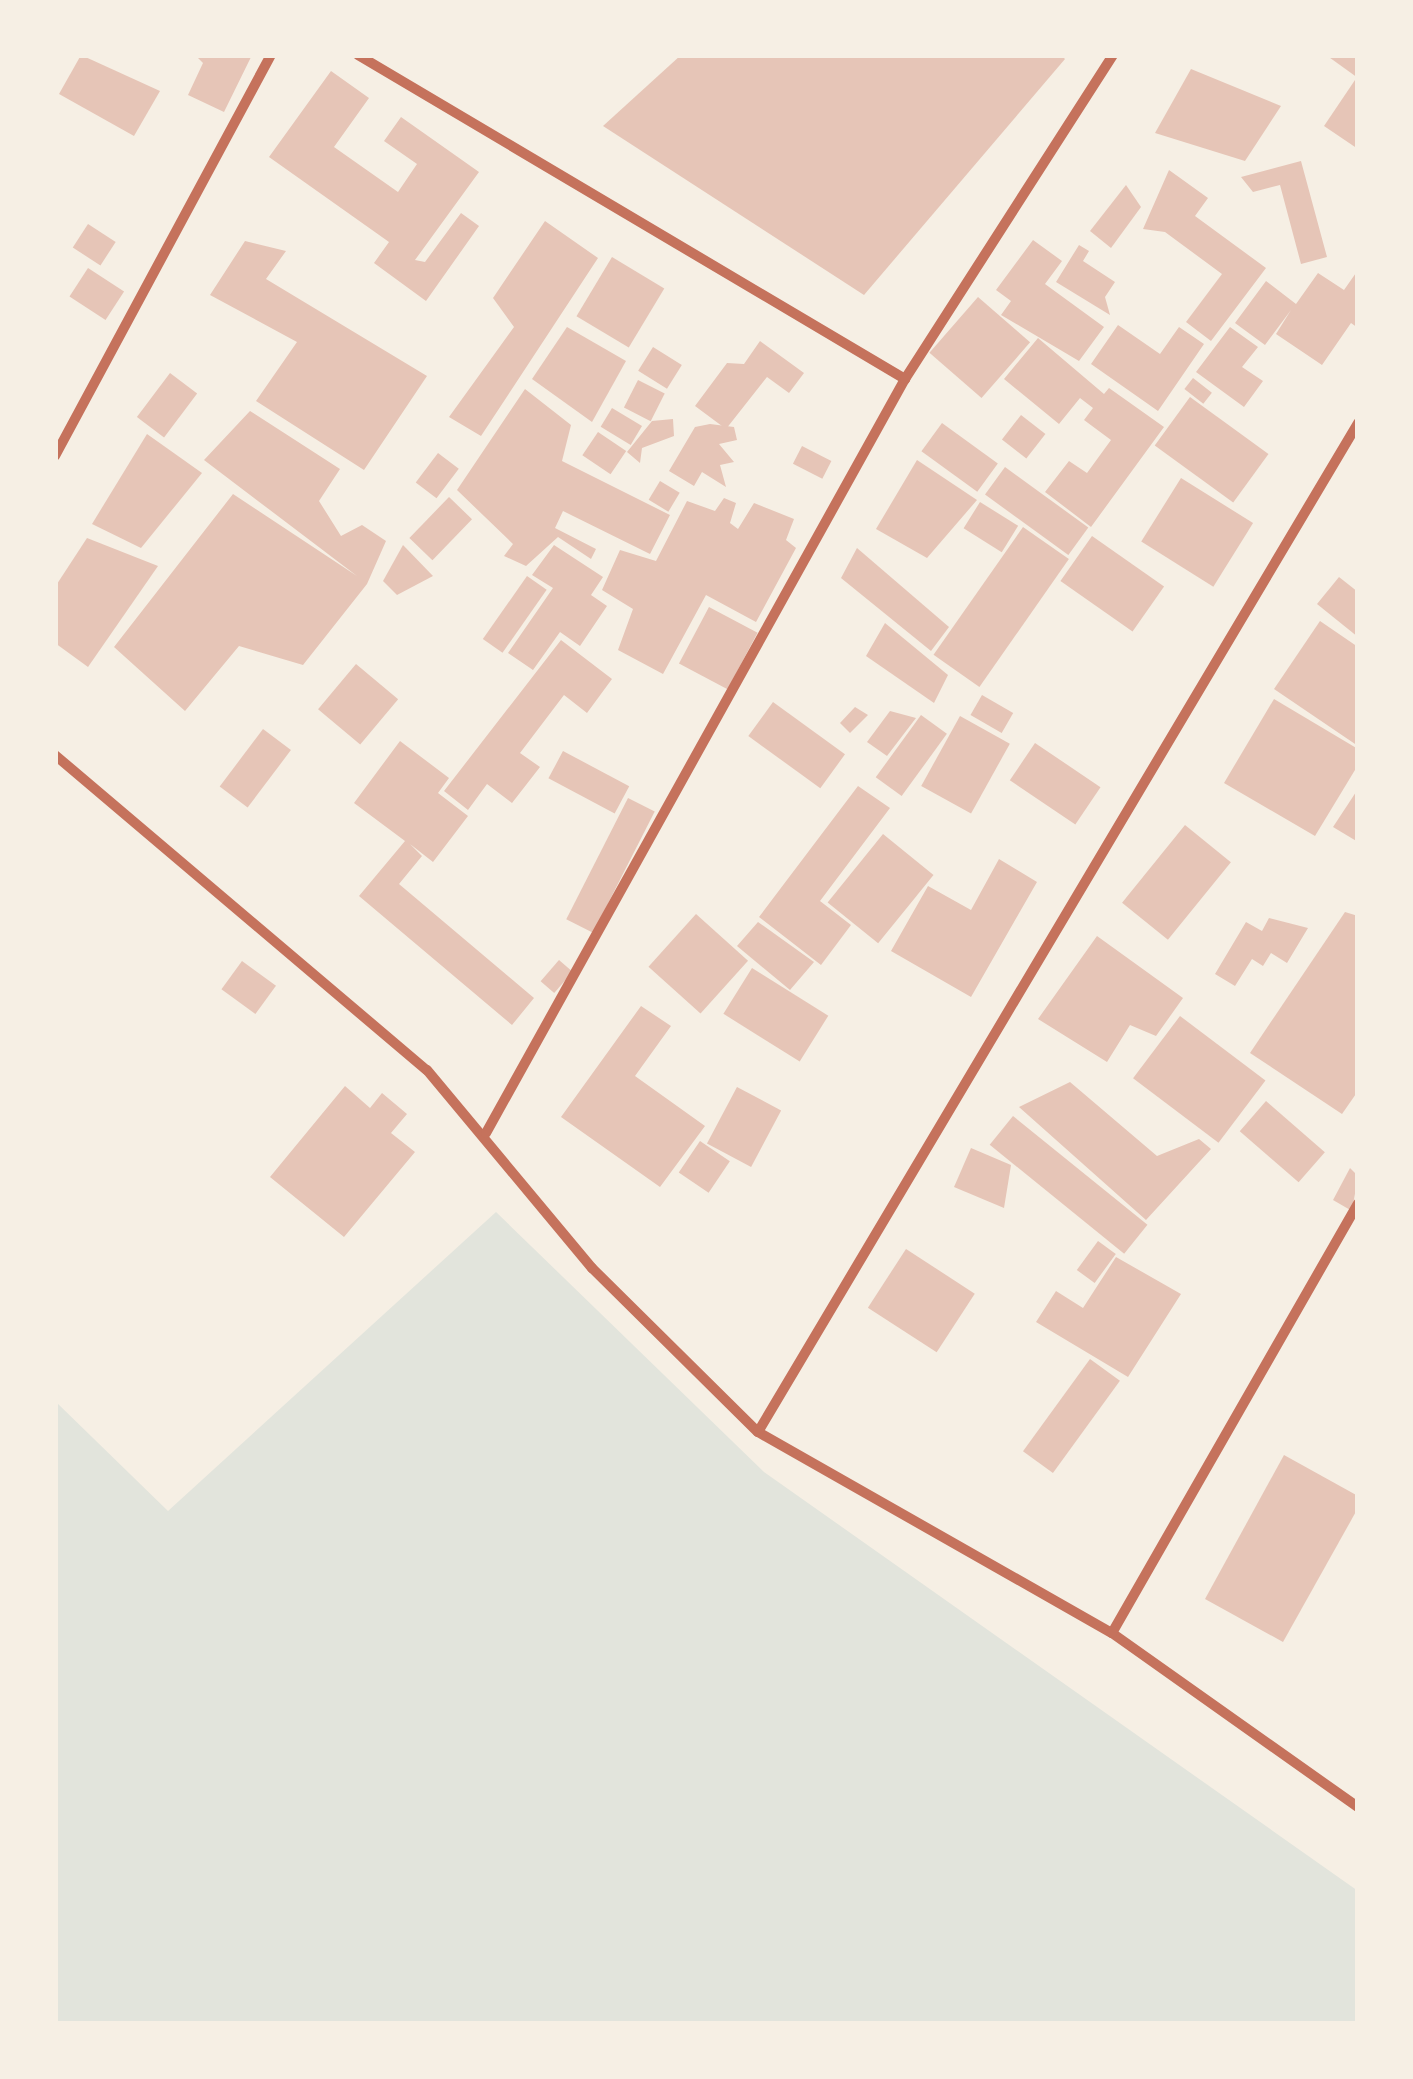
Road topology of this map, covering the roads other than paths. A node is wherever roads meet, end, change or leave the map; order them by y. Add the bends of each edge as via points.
1 (270, 55) edge
2 (358, 55) edge
3 (1113, 55) edge
4 (904, 379) junction
5 (1358, 423) edge
6 (55, 456) edge
7 (55, 755) edge
8 (486, 1133) junction
9 (1358, 1204) edge
10 (758, 1432) junction
11 (1112, 1633) junction
12 (1358, 1807) edge

1 - 6 street
2 - 4 street
3 - 4 street
4 - 8 street
5 - 10 street
7 - 8 street via 376,1023
8 - 10 street via 592,1268
9 - 11 street
10 - 11 street
11 - 12 street

